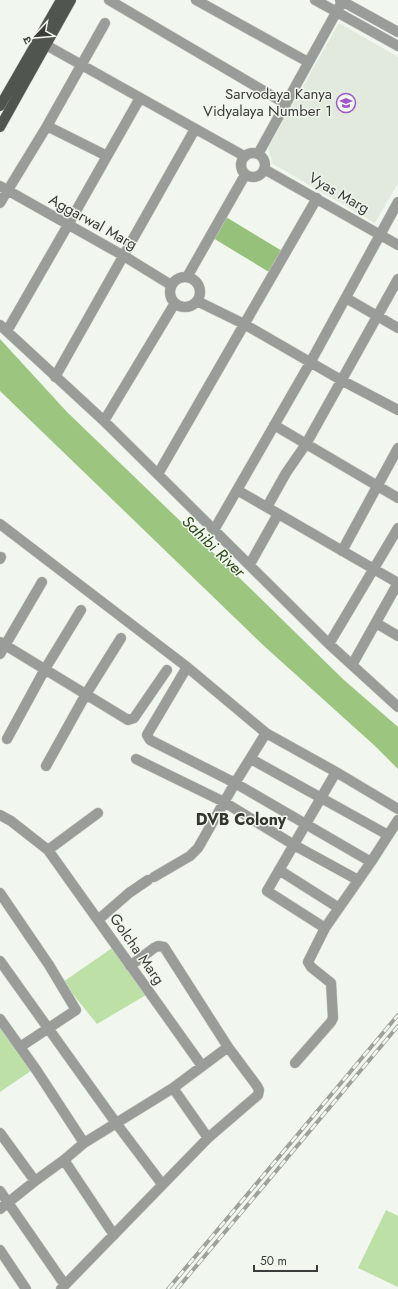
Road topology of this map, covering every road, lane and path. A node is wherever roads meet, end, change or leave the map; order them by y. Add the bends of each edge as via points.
1 (61, 0) edge
2 (71, 0) edge
3 (109, 0) edge
4 (196, 0) edge
5 (315, 0) edge
6 (342, 0) edge
7 (337, 12) junction
8 (105, 23) dead end
9 (398, 32) edge
10 (46, 45) junction
11 (398, 46) edge
12 (308, 62) junction
13 (82, 65) junction
14 (140, 98) junction
15 (286, 104) junction
16 (0, 106) edge
17 (47, 126) junction
18 (0, 127) edge
19 (195, 129) junction
20 (258, 154) junction
21 (107, 156) junction
22 (244, 156) junction
23 (264, 169) junction
24 (245, 175) junction
25 (4, 188) edge
26 (317, 198) junction
27 (398, 202) edge
28 (0, 203) edge
29 (68, 225) junction
30 (381, 235) junction
31 (398, 244) edge
32 (124, 256) junction
33 (187, 277) junction
34 (398, 279) edge
35 (171, 284) junction
36 (346, 298) junction
37 (197, 301) junction
38 (175, 303) junction
39 (377, 316) junction
40 (244, 324) junction
41 (3, 328) edge
42 (398, 328) edge
43 (310, 363) junction
44 (56, 377) junction
45 (341, 380) junction
46 (398, 410) edge
47 (104, 421) junction
48 (274, 425) junction
49 (306, 444) junction
50 (398, 448) edge
51 (158, 474) junction
52 (378, 485) junction
53 (238, 490) junction
54 (398, 498) edge
55 (267, 507) junction
56 (278, 514) junction
57 (0, 524) edge
58 (398, 528) edge
59 (214, 530) junction
60 (342, 551) junction
61 (250, 564) junction
62 (373, 569) junction
63 (42, 582) dead end
64 (398, 583) edge
65 (82, 610) dead end
66 (376, 624) junction
67 (398, 636) edge
68 (121, 638) dead end
69 (329, 644) junction
70 (2, 647) edge
71 (352, 665) junction
72 (187, 667) junction
73 (45, 669) junction
74 (167, 670) dead end
75 (86, 694) junction
76 (398, 707) edge
77 (266, 733) junction
78 (7, 739) dead end
79 (136, 759) dead end
80 (251, 759) junction
81 (46, 766) dead end
82 (336, 772) junction
83 (235, 783) junction
84 (321, 798) junction
85 (224, 802) junction
86 (398, 809) edge
87 (98, 813) dead end
88 (0, 814) edge
89 (398, 820) edge
90 (305, 824) junction
91 (388, 835) junction
92 (294, 845) junction
93 (48, 850) junction
94 (371, 862) junction
95 (279, 870) junction
96 (358, 880) junction
97 (0, 893) edge
98 (339, 908) junction
99 (98, 920) junction
100 (325, 928) junction
101 (0, 961) edge
102 (130, 966) junction
103 (0, 1019) edge
104 (48, 1028) junction
105 (20, 1047) junction
106 (228, 1047) junction
107 (295, 1064) dead end
108 (202, 1066) junction
109 (173, 1088) junction
110 (116, 1123) junction
111 (0, 1132) edge
112 (208, 1138) junction
113 (84, 1143) junction
114 (64, 1160) junction
115 (35, 1181) junction
116 (162, 1184) junction
117 (0, 1191) edge
118 (4, 1206) edge
119 (114, 1235) junction
120 (0, 1250) edge
121 (63, 1287) edge
122 (26, 1289) edge

1 - 16 main road
2 - 10 main road
3 - 15 street
4 - 12 street
5 - 7 street
6 - 7 street
6 - 9 street
7 - 11 street
7 - 12 street
8 - 13 street
10 - 13 street
10 - 18 main road
12 - 15 street
13 - 14 street
13 - 17 street
14 - 19 street
14 - 21 street
15 - 20 street
17 - 21 street
17 - 25 street
19 - 22 street
19 - 32 street
20 - 22 street via 250,153
20 - 23 street via 263,158
21 - 29 street
22 - 24 street via 241,167
23 - 24 street via 256,176
23 - 26 street, Vyas Marg
24 - 33 street
25 - 28 street
25 - 29 street, Aggarwal Marg
26 - 30 street, Vyas Marg
26 - 40 street
27 - 30 street
29 - 32 street, Aggarwal Marg
29 - 41 street
30 - 31 street, Vyas Marg
30 - 36 street
32 - 35 street, Aggarwal Marg
32 - 44 street
33 - 35 street via 176,279
33 - 37 street via 193,279 200,289
34 - 39 street
35 - 38 street via 170,295
36 - 39 street
36 - 43 street
37 - 38 street via 187,307
37 - 40 street
38 - 47 street
39 - 42 street
39 - 45 street
40 - 43 street
40 - 51 street
41 - 44 street
43 - 45 street
43 - 48 street
44 - 47 street
45 - 46 street
45 - 49 street
47 - 51 street
48 - 49 street
48 - 53 street
49 - 52 street
49 - 55 street
50 - 52 street
51 - 59 street
52 - 54 street
52 - 60 street
53 - 55 street
53 - 59 street
55 - 56 street
56 - 60 street
56 - 61 street
57 - 72 street
58 - 62 street
59 - 61 street
60 - 62 street
61 - 69 street
62 - 64 street
62 - 69 street
63 - 70 street
64 - 66 street
65 - 73 street
66 - 67 street
66 - 71 street
68 - 75 street
69 - 71 street
70 - 73 street
71 - 76 street
72 - 77 street
72 - 83 street via 148,733 148,738
73 - 75 street
73 - 78 street
74 - 75 street via 132,719 128,720
75 - 81 street
77 - 80 street
77 - 82 street
79 - 85 street
80 - 83 street
80 - 84 street
82 - 84 street
82 - 86 street
83 - 85 street
83 - 90 street
84 - 90 street
84 - 91 street
85 - 92 street
85 - 99 street via 198,848 190,856 129,894
87 - 93 street
88 - 93 street, Golcha Marg
89 - 91 street
90 - 92 street
90 - 94 street
91 - 94 street
92 - 95 street
92 - 96 street
93 - 99 street, Golcha Marg
94 - 96 street
95 - 98 street
95 - 100 street via 267,891
96 - 98 street
97 - 104 street via 76,1010
98 - 100 street
99 - 102 street, Golcha Marg
100 - 107 street via 308,962 331,982 333,1018
101 - 104 street
102 - 106 street via 154,948 164,948
102 - 108 street, Golcha Marg
103 - 105 street
104 - 105 street
104 - 110 street
105 - 113 street
106 - 108 street
106 - 112 street via 258,1086 258,1095
108 - 109 street
109 - 110 street
109 - 112 street
110 - 113 street
110 - 116 street
111 - 115 street
112 - 116 street
113 - 114 street
114 - 115 street
114 - 119 street
115 - 118 street
116 - 119 street
117 - 118 street
118 - 121 street
119 - 121 street
120 - 122 street

